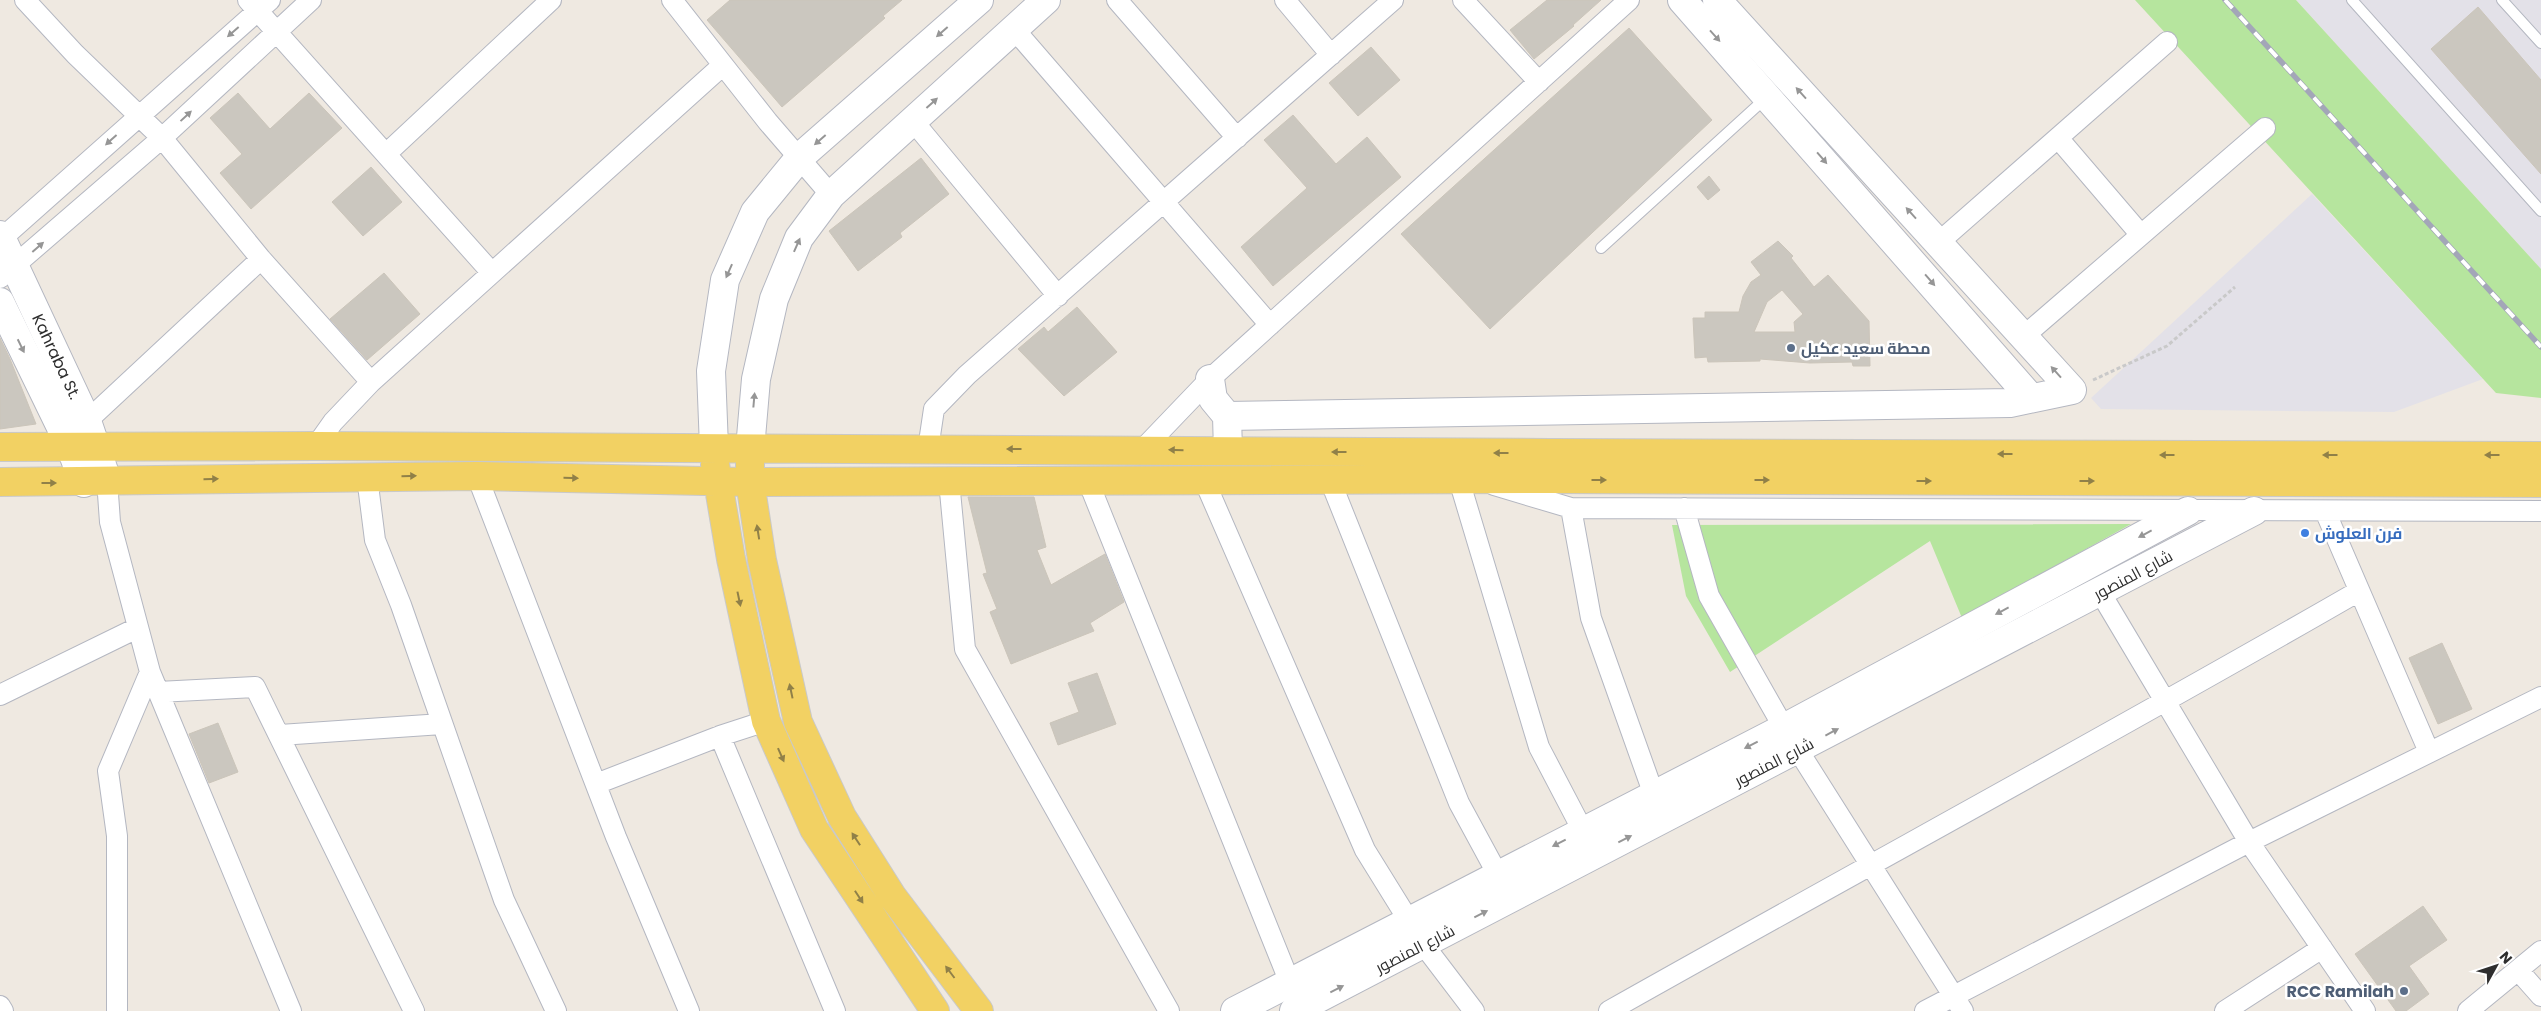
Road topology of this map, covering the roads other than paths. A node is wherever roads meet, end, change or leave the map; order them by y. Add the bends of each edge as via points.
1 (26, 0) edge
2 (311, 0) edge
3 (551, 0) edge
4 (672, 0) edge
5 (978, 0) edge
6 (1046, 0) edge
7 (1116, 0) edge
8 (1285, 0) edge
9 (1393, 0) edge
10 (1463, 0) edge
11 (1629, 0) edge
12 (1682, 0) edge
13 (1717, 0) edge
14 (2352, 0) edge
15 (2502, 0) edge
16 (259, 3) edge
17 (1014, 29) junction
18 (277, 32) junction
19 (2167, 42) dead end
20 (2541, 43) edge
21 (1331, 55) junction
22 (723, 65) junction
23 (1539, 82) junction
24 (1768, 96) junction
25 (140, 115) junction
26 (913, 121) junction
27 (2265, 128) dead end
28 (162, 138) junction
29 (1237, 138) junction
30 (2058, 138) junction
31 (386, 154) junction
32 (800, 157) junction
33 (831, 195) junction
34 (1164, 202) junction
35 (2541, 211) edge
36 (2141, 235) junction
37 (1, 238) edge
38 (1938, 243) junction
39 (1601, 248) dead end
40 (261, 260) junction
41 (8, 272) edge
42 (492, 273) junction
43 (1058, 296) junction
44 (0, 302) edge
45 (1270, 325) junction
46 (2024, 336) junction
47 (1210, 379) junction
48 (371, 382) junction
49 (2031, 398) junction
50 (1227, 416) junction
51 (87, 421) junction
52 (83, 446) junction
53 (316, 446) junction
54 (0, 447) edge
55 (714, 447) junction
56 (750, 449) junction
57 (928, 449) junction
58 (1142, 450) junction
59 (1228, 451) junction
60 (2541, 456) edge
61 (1550, 466) junction
62 (477, 476) junction
63 (367, 477) junction
64 (1088, 480) junction
65 (1204, 480) junction
66 (1330, 480) junction
67 (1466, 480) junction
68 (949, 481) junction
69 (0, 482) edge
70 (96, 482) junction
71 (717, 482) junction
72 (750, 482) junction
73 (2541, 482) edge
74 (1571, 508) junction
75 (1684, 508) junction
76 (2188, 511) junction
77 (2325, 511) junction
78 (2541, 511) edge
79 (2254, 512) junction
80 (2359, 591) junction
81 (2100, 592) junction
82 (137, 628) junction
83 (150, 672) junction
84 (158, 692) junction
85 (0, 695) edge
86 (2541, 697) edge
87 (2165, 703) junction
88 (766, 721) junction
89 (442, 724) junction
90 (280, 735) junction
91 (720, 736) junction
92 (1792, 738) junction
93 (2429, 752) junction
94 (596, 784) junction
95 (1654, 795) junction
96 (1583, 831) junction
97 (2249, 842) junction
98 (1871, 863) junction
99 (1498, 875) junction
100 (1409, 921) junction
101 (1424, 944) junction
102 (2322, 948) junction
103 (2541, 952) edge
104 (2518, 970) junction
105 (1290, 983) junction
106 (2541, 996) edge
107 (1958, 1004) edge
108 (0, 1006) edge
109 (3, 1011) edge
110 (117, 1011) edge
111 (291, 1011) edge
112 (414, 1011) edge
113 (556, 1011) edge
114 (689, 1011) edge
115 (834, 1011) edge
116 (935, 1011) edge
117 (979, 1011) edge
118 (1169, 1011) edge
119 (1235, 1011) edge
120 (1294, 1011) edge
121 (1474, 1011) edge
122 (1609, 1011) edge
123 (1925, 1011) edge
124 (2225, 1011) edge
125 (2366, 1011) edge
126 (2468, 1011) edge

1 - 25 street via 75,54
2 - 18 street
3 - 31 street
4 - 22 street
5 -> 32 main road
6 - 17 main road
7 - 29 street
8 - 21 street
9 - 21 street
10 - 23 street
11 - 23 street
12 -> 24 main road
38 -> 13 main road
14 - 35 lane
15 - 20 lane
16 - 18 street
16 -> 25 street
26 -> 17 main road
17 - 34 street
28 -> 18 street
18 - 31 street
19 - 30 street
21 - 29 street
22 - 32 street
22 - 42 street
23 - 45 street
24 - 39 lane
24 -> 49 main road
25 - 28 street
25 -> 37 street
26 - 33 main road
26 - 43 street
27 - 36 street
28 - 40 street
41 -> 28 street
29 - 34 street
30 - 36 street
30 - 38 street
31 - 42 street
32 - 33 street
32 -> 55 main road via 755,212 725,280 711,371
56 -> 33 main road via 756,379 774,299 799,238
34 - 43 street
34 - 45 street
36 - 46 street
37 - 41 main road, Kahraba St.
38 - 46 main road
40 - 48 street
40 - 51 street
41 - 51 main road, Kahraba St.
42 - 48 street
43 - 57 street via 934,408
44 -> 52 main road, Kahraba St.
45 - 47 street
49 -> 46 main road via 2072,390
47 - 50 main road via 1213,399
47 - 58 street
48 - 53 street via 333,422
49 - 50 main road via 2010,403
50 - 59 main road
51 - 52 main road, Kahraba St.
52 - 53 main road
52 - 54 main road
52 - 70 main road, Kahraba St.
53 - 55 main road
55 - 56 main road
55 - 71 main road
56 - 57 main road
56 - 72 main road
58 -> 57 main road
59 -> 58 main road
61 -> 59 main road
60 -> 61 main road
61 - 67 main road
61 -> 73 main road
63 -> 62 main road
62 -> 71 main road
62 - 94 street
70 -> 63 main road
63 - 89 street via 375,540
64 - 65 main road
64 - 68 main road
64 - 105 street
65 - 66 main road
65 - 100 street via 1365,850
66 - 67 main road
66 - 99 street via 1458,803
67 - 74 street
67 - 96 street via 1539,747
68 - 72 main road
68 - 118 street via 965,649
69 -> 70 main road
70 - 82 street via 110,522
71 - 72 main road
71 -> 88 main road via 730,559
117 -> 72 main road via 892,896 842,817 798,722 762,560
74 - 75 street
74 - 95 street via 1591,618
75 - 76 street
75 - 92 street via 1709,596
76 - 79 street
76 -> 92 main road, شارع المنصور
77 - 78 street
77 - 79 street
77 - 80 street
79 - 81 main road, شارع المنصور
80 - 87 street
80 - 93 street
81 - 87 street
92 -> 81 main road, شارع المنصور
82 - 83 street
82 - 85 street
83 - 84 street
83 - 110 street via 108,771 117,836
84 - 90 street via 255,687
84 - 111 street
86 - 93 street
87 - 97 street
87 - 98 street
88 - 91 street
88 -> 116 main road via 814,828
89 - 90 street
89 - 113 street via 504,900
90 - 112 street
91 - 94 street
91 - 115 street
92 -> 95 main road, شارع المنصور
92 - 98 street
101 -> 92 main road, شارع المنصور
93 - 97 street
94 - 114 street
95 - 96 main road, شارع المنصور
96 -> 99 main road, شارع المنصور
97 - 102 street
97 - 107 street
98 - 107 street
98 - 122 street
99 - 100 main road, شارع المنصور
100 - 101 main road
100 - 105 main road, شارع المنصور
120 -> 101 main road, شارع المنصور
101 - 121 street
102 - 124 street
102 - 125 street
103 - 104 street
104 - 106 street
104 - 126 street
105 - 119 main road, شارع المنصور
107 - 123 street
108 - 109 street

